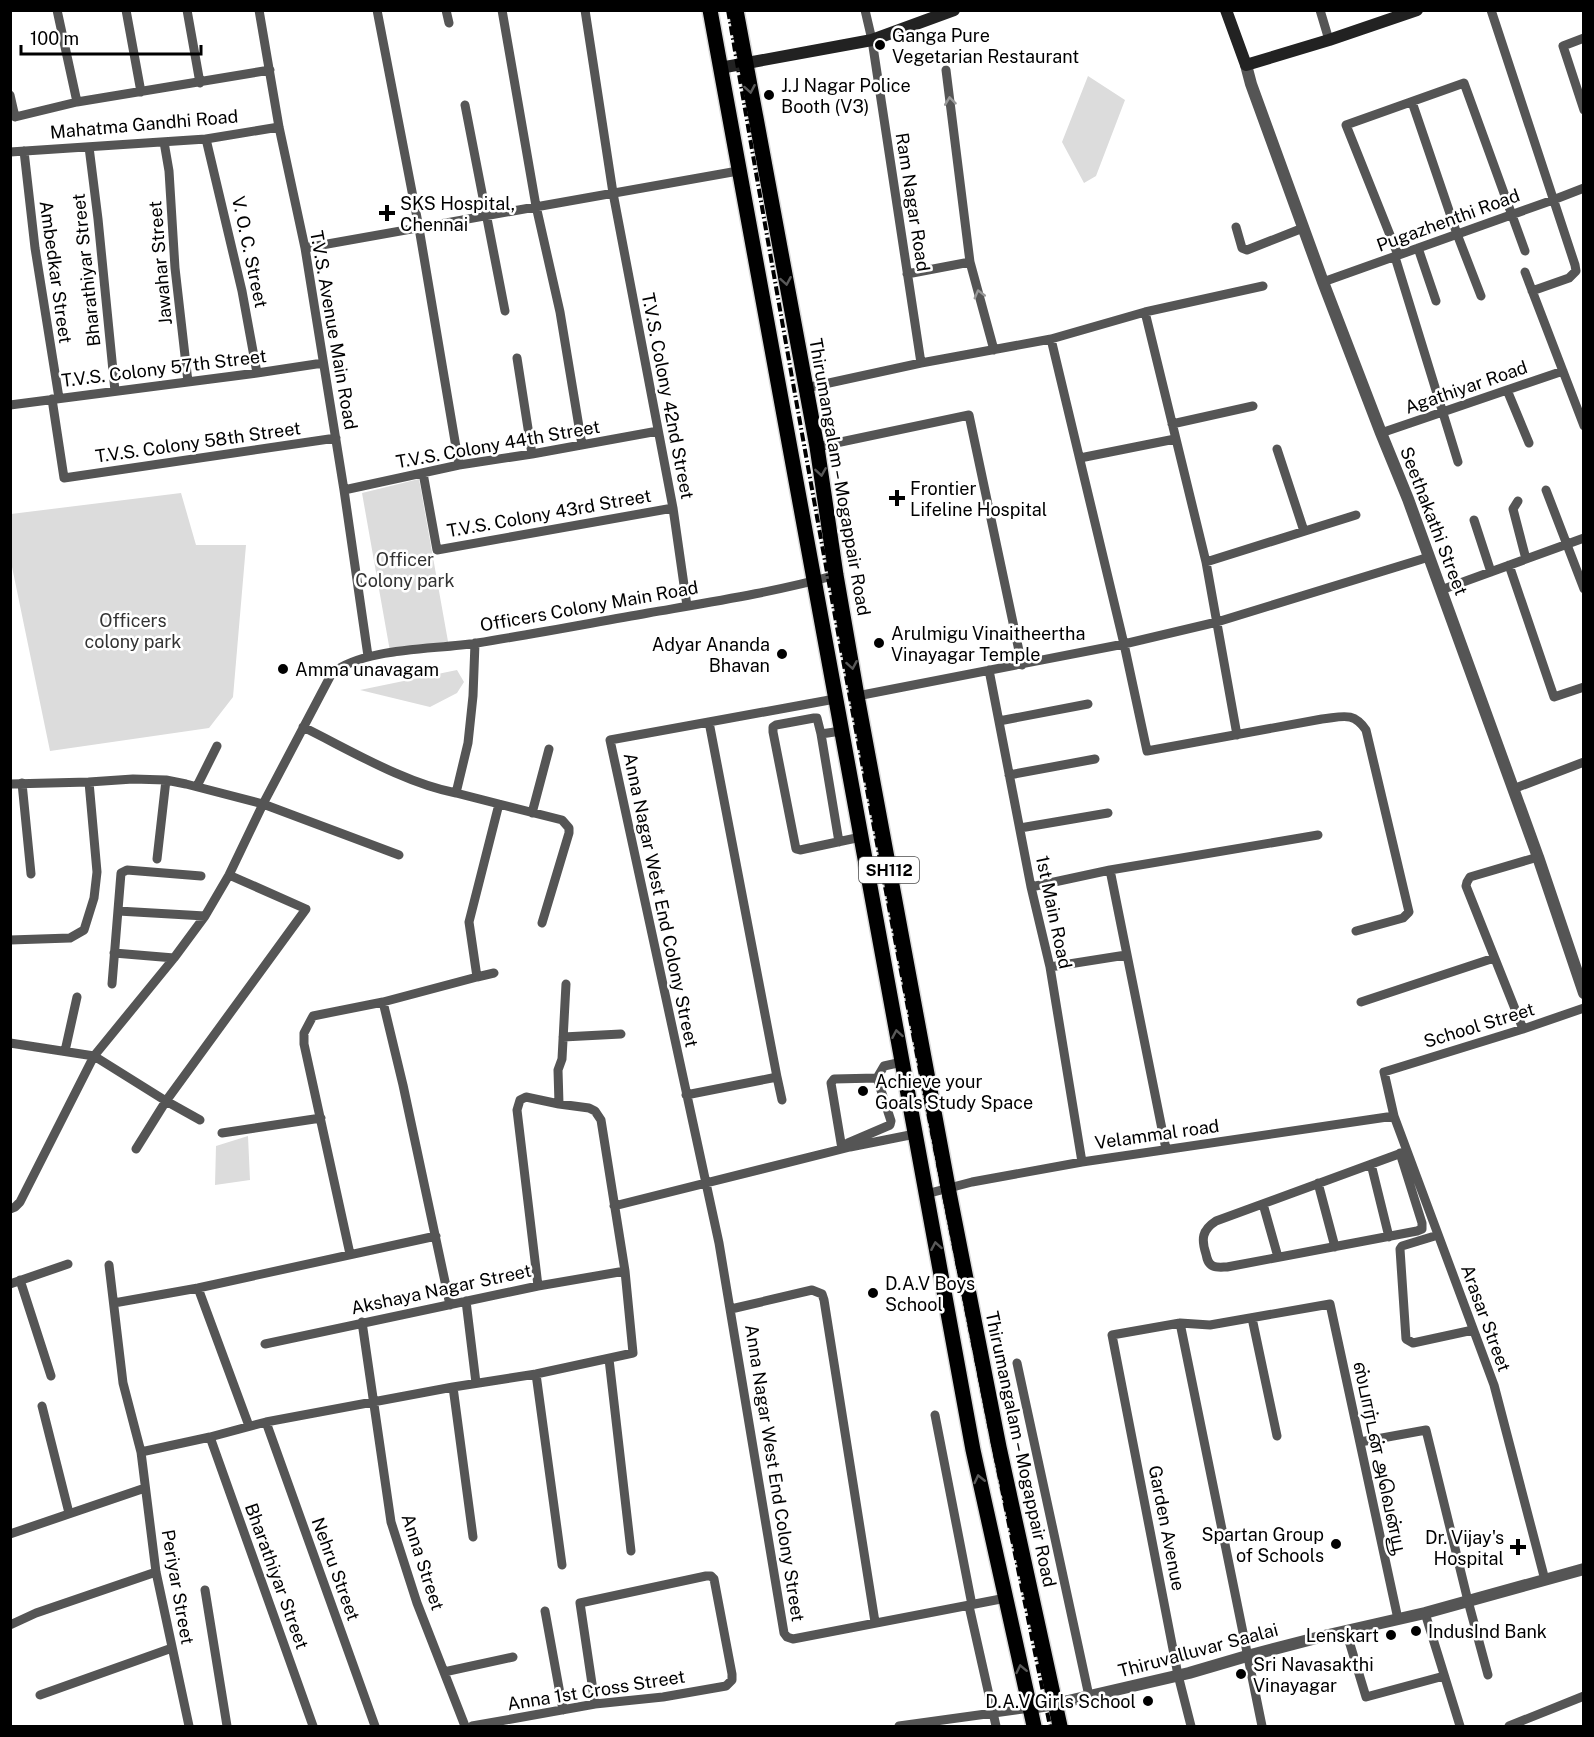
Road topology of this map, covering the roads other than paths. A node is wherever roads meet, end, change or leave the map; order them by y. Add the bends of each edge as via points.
1 (57, 10) edge
2 (126, 10) edge
3 (187, 10) edge
4 (260, 10) edge
5 (377, 10) edge
6 (446, 10) edge
7 (502, 10) edge
8 (585, 10) edge
9 (710, 10) edge
10 (736, 10) edge
11 (865, 10) edge
12 (954, 10) edge
13 (1226, 10) edge
14 (1320, 10) edge
15 (1417, 10) edge
16 (1491, 10) edge
17 (927, 16) edge
18 (449, 23) dead end
19 (1584, 38) edge
20 (872, 39) junction
21 (1329, 40) junction
22 (746, 63) junction
23 (1246, 65) junction
24 (720, 68) junction
25 (270, 70) junction
26 (946, 70) dead end
27 (200, 83) junction
28 (141, 92) junction
29 (10, 94) edge
30 (77, 102) junction
31 (1412, 102) junction
32 (465, 105) dead end
33 (1584, 110) edge
34 (279, 127) junction
35 (206, 139) junction
36 (164, 142) junction
37 (89, 147) junction
38 (24, 151) junction
39 (10, 152) edge
40 (738, 171) junction
41 (1584, 188) edge
42 (613, 193) junction
43 (1553, 200) junction
44 (536, 206) junction
45 (1511, 214) junction
46 (486, 216) junction
47 (1236, 227) dead end
48 (419, 228) junction
49 (1303, 228) junction
50 (1457, 234) junction
51 (305, 248) junction
52 (1418, 248) junction
53 (1525, 251) dead end
54 (1396, 256) junction
55 (970, 262) junction
56 (1526, 272) dead end
57 (907, 274) junction
58 (1323, 282) junction
59 (1263, 286) dead end
60 (1533, 291) junction
61 (1481, 296) dead end
62 (1436, 301) dead end
63 (505, 311) dead end
64 (1144, 312) junction
65 (1051, 339) junction
66 (994, 350) junction
67 (517, 358) dead end
68 (322, 363) junction
69 (921, 363) junction
70 (1563, 371) junction
71 (257, 373) junction
72 (188, 382) junction
73 (806, 388) junction
74 (1507, 390) junction
75 (115, 391) junction
76 (56, 398) junction
77 (10, 405) edge
78 (1253, 406) dead end
79 (1443, 412) junction
80 (1172, 424) junction
81 (1584, 426) edge
82 (658, 431) junction
83 (1381, 433) junction
84 (336, 438) junction
85 (1175, 439) junction
86 (1529, 443) dead end
87 (582, 445) junction
88 (817, 447) junction
89 (1277, 449) dead end
90 (532, 453) junction
91 (1080, 459) junction
92 (1458, 462) dead end
93 (459, 465) junction
94 (423, 473) junction
95 (64, 478) joint
96 (344, 490) junction
97 (1546, 490) dead end
98 (1518, 501) dead end
99 (673, 508) junction
100 (1356, 515) dead end
101 (1474, 520) dead end
102 (1304, 531) junction
103 (1584, 538) edge
104 (1567, 544) junction
105 (1429, 557) junction
106 (1526, 559) junction
107 (1206, 562) junction
108 (1509, 565) junction
109 (1491, 572) junction
110 (836, 575) junction
111 (814, 581) junction
112 (1584, 589) edge
113 (1441, 590) junction
114 (687, 606) junction
115 (1217, 622) junction
116 (475, 643) junction
117 (1124, 644) junction
118 (368, 656) junction
119 (1022, 665) junction
120 (989, 670) junction
121 (1584, 687) edge
122 (857, 696) junction
123 (835, 699) junction
124 (1088, 704) dead end
125 (999, 721) junction
126 (709, 722) junction
127 (303, 727) junction
128 (841, 731) junction
129 (821, 734) junction
130 (1237, 735) junction
131 (217, 746) dead end
132 (549, 749) dead end
133 (1095, 759) dead end
134 (1584, 762) edge
135 (1010, 775) junction
136 (166, 780) junction
137 (88, 782) junction
138 (22, 783) junction
139 (10, 784) edge
140 (197, 786) junction
141 (1513, 789) junction
142 (456, 793) junction
143 (263, 804) junction
144 (499, 804) junction
145 (532, 813) junction
146 (1108, 813) dead end
147 (1020, 828) junction
148 (1318, 835) dead end
149 (861, 837) junction
150 (839, 842) junction
151 (399, 855) dead end
152 (1538, 857) junction
153 (157, 859) dead end
154 (1110, 870) junction
155 (31, 874) dead end
156 (229, 875) junction
157 (201, 876) dead end
158 (1031, 887) junction
159 (118, 911) junction
160 (205, 916) junction
161 (542, 923) dead end
162 (1356, 931) dead end
163 (10, 940) edge
164 (114, 953) junction
165 (1126, 955) junction
166 (174, 958) junction
167 (1494, 958) junction
168 (1050, 967) junction
169 (494, 973) dead end
170 (477, 977) junction
171 (112, 984) dead end
172 (566, 984) dead end
173 (1584, 993) edge
174 (77, 997) dead end
175 (383, 1002) junction
176 (1361, 1002) dead end
177 (1584, 1008) edge
178 (1523, 1029) junction
179 (621, 1034) dead end
180 (563, 1037) junction
181 (10, 1042) edge
182 (65, 1051) junction
183 (94, 1056) junction
184 (902, 1062) junction
185 (1384, 1072) joint
186 (777, 1077) junction
187 (877, 1077) junction
188 (686, 1095) junction
189 (782, 1100) dead end
190 (166, 1101) junction
191 (559, 1104) junction
192 (1394, 1116) junction
193 (321, 1118) junction
194 (200, 1120) dead end
195 (222, 1133) dead end
196 (915, 1134) junction
197 (841, 1147) junction
198 (136, 1149) dead end
199 (1166, 1149) junction
200 (1403, 1152) junction
201 (1082, 1162) junction
202 (1371, 1164) junction
203 (705, 1183) junction
204 (1318, 1183) junction
205 (948, 1187) junction
206 (926, 1194) junction
207 (1263, 1204) junction
208 (614, 1206) junction
209 (10, 1209) edge
210 (1438, 1235) junction
211 (436, 1236) junction
212 (1389, 1237) junction
213 (1335, 1247) junction
214 (350, 1254) junction
215 (1278, 1257) junction
216 (68, 1264) dead end
217 (109, 1265) dead end
218 (625, 1271) junction
219 (20, 1280) junction
220 (10, 1284) edge
221 (538, 1286) junction
222 (198, 1288) junction
223 (466, 1301) junction
224 (114, 1303) junction
225 (450, 1305) junction
226 (731, 1309) junction
227 (1252, 1318) junction
228 (363, 1322) junction
229 (1180, 1323) junction
230 (1473, 1330) junction
231 (265, 1344) dead end
232 (609, 1359) junction
233 (1017, 1363) dead end
234 (536, 1374) junction
235 (51, 1376) dead end
236 (476, 1383) junction
237 (453, 1387) junction
238 (374, 1402) junction
239 (42, 1406) dead end
240 (935, 1415) dead end
241 (266, 1422) junction
242 (249, 1426) junction
243 (1277, 1436) dead end
244 (210, 1437) junction
245 (1360, 1442) junction
246 (141, 1452) junction
247 (145, 1488) junction
248 (69, 1513) junction
249 (10, 1534) edge
250 (473, 1537) dead end
251 (631, 1551) dead end
252 (562, 1565) dead end
253 (1584, 1569) edge
254 (156, 1572) junction
255 (1545, 1580) junction
256 (205, 1590) dead end
257 (1006, 1598) junction
258 (1468, 1601) junction
259 (970, 1605) junction
260 (545, 1611) dead end
261 (1425, 1613) junction
262 (1398, 1619) junction
263 (875, 1622) junction
264 (10, 1625) edge
265 (1346, 1631) junction
266 (172, 1648) junction
267 (1247, 1656) junction
268 (513, 1657) dead end
269 (444, 1672) junction
270 (1488, 1675) dead end
271 (1178, 1676) junction
272 (1444, 1676) junction
273 (40, 1695) dead end
274 (1089, 1696) junction
275 (1584, 1696) edge
276 (596, 1704) junction
277 (1055, 1704) junction
278 (1030, 1708) junction
279 (563, 1710) junction
280 (993, 1713) junction
281 (189, 1726) edge
282 (227, 1726) edge
283 (313, 1726) edge
284 (375, 1726) edge
285 (465, 1726) edge
286 (472, 1726) edge
287 (901, 1726) edge
288 (996, 1726) edge
289 (1034, 1726) edge
290 (1060, 1726) edge
291 (1191, 1726) edge
292 (1262, 1726) edge
293 (1460, 1726) edge
294 (1509, 1726) edge

1 - 30 street
2 - 28 street
3 - 27 street
4 - 25 street, T.V.S. Avenue Main Road
5 - 48 street
6 - 18 street
7 - 44 street
8 - 42 street, T.V.S. Colony 42nd Street
9 - 24 main road, SH112
10 - 22 main road, Thirumangalam – Mogappair Road / SH112
11 - 20 street, Ram Nagar Road
12 - 17 main road
13 - 23 main road
14 - 21 street
15 - 21 main road
16 - 43 street
17 - 20 main road
19 - 33 street via 1563,46
20 - 22 main road
20 - 57 street, Ram Nagar Road
21 - 23 main road
22 - 24 main road
22 -> 73 main road, Thirumangalam – Mogappair Road / SH112
23 - 49 street, Seethakathi Street
24 - 40 main road, SH112
25 - 27 street
25 - 34 street, T.V.S. Avenue Main Road
55 -> 26 street
27 - 28 street
28 - 30 street
29 - 30 street via 15,117
31 - 45 street via 1464,83
31 - 50 street
31 - 54 street via 1346,125
32 - 46 street
34 - 35 street, Mahatma Gandhi Road
34 - 51 street, T.V.S. Avenue Main Road
35 - 36 street, Mahatma Gandhi Road
35 - 71 street, V. O. C. Street
36 - 37 street, Mahatma Gandhi Road
36 - 72 street, Jawahar Street
37 - 38 street, Mahatma Gandhi Road
37 - 75 street, Bharathiyar Street
38 - 39 street, Mahatma Gandhi Road
38 - 76 street, Ambedkar Street
40 - 42 street
40 - 111 main road, SH112
41 - 43 street, Pugazhenthi Road
42 - 44 street
42 - 82 street, T.V.S. Colony 42nd Street
43 - 45 street, Pugazhenthi Road
43 - 60 street via 1576,271 1569,278
44 - 46 street
44 - 87 street via 560,312
45 - 50 street, Pugazhenthi Road
45 - 53 street
46 - 48 street
46 - 63 street
47 - 49 street via 1242,248 1247,250
48 - 51 street
48 - 93 street
49 - 58 street, Seethakathi Street
50 - 52 street, Pugazhenthi Road
50 - 61 street
51 - 68 street, T.V.S. Avenue Main Road
52 - 54 street, Pugazhenthi Road
52 - 62 street
54 - 58 street, Pugazhenthi Road
54 - 79 street
55 - 57 street
66 -> 55 street
56 - 60 street
57 - 69 street, Ram Nagar Road
58 - 83 street, Seethakathi Street
59 - 64 street
60 - 70 street
64 - 65 street
64 - 80 street
65 - 66 street
65 - 91 street
66 - 69 street
67 - 90 street
68 - 71 street, T.V.S. Colony 57th Street
68 - 84 street, T.V.S. Avenue Main Road
69 - 73 street
70 - 74 street, Agathiyar Road
70 - 81 street
71 - 72 street, T.V.S. Colony 57th Street
72 - 75 street, T.V.S. Colony 57th Street
73 - 88 main road, Thirumangalam – Mogappair Road / SH112
74 - 79 street, Agathiyar Road
74 - 86 street
75 - 76 street, T.V.S. Colony 57th Street
76 - 77 street, T.V.S. Colony 57th Street
76 - 95 street, Ambedkar Street
78 - 80 street
79 - 83 street, Agathiyar Road
79 - 92 street
80 - 85 street
82 - 87 street, T.V.S. Colony 44th Street
82 - 99 street, T.V.S. Colony 42nd Street
83 - 105 street, Seethakathi Street
84 - 95 street, T.V.S. Colony 58th Street
84 - 96 street, T.V.S. Avenue Main Road
85 - 91 street
85 - 107 street
87 - 90 street, T.V.S. Colony 44th Street
88 -> 110 main road, Thirumangalam – Mogappair Road / SH112
88 - 119 street via 969,415
89 - 102 street
90 - 93 street, T.V.S. Colony 44th Street
91 - 117 street
93 - 94 street, T.V.S. Colony 44th Street
94 - 96 street, T.V.S. Colony 44th Street
94 - 99 street, T.V.S. Colony 43rd Street via 437,550
96 - 118 street, T.V.S. Avenue Main Road
97 - 104 street
98 - 106 street via 1513,509
99 - 114 street, T.V.S. Colony 42nd Street
100 - 102 street
101 - 109 street
102 - 107 street
103 - 104 street
104 - 106 street
104 - 112 street
105 - 113 street, Seethakathi Street
105 - 115 street
106 - 108 street
107 - 115 street
108 - 109 street
108 - 121 street via 1554,697
109 - 113 street
110 - 111 street, Officers Colony Main Road
110 -> 122 main road, Thirumangalam – Mogappair Road / SH112
111 - 114 street, Officers Colony Main Road
111 - 123 main road, SH112
113 - 141 street, Seethakathi Street
114 - 116 street, Officers Colony Main Road
115 - 117 street
115 - 130 street
116 - 118 street, Officers Colony Main Road
116 - 142 street via 468,743
117 - 119 street
117 - 130 street via 1147,751
118 - 127 street, Officers Colony Main Road via 332,673
119 - 120 street
120 - 122 street
120 - 125 street, 1st Main Road
122 - 205 main road, Thirumangalam – Mogappair Road / SH112
123 - 126 street, Anna Nagar West End Colony Street
123 - 128 main road, SH112
124 - 125 street
125 - 135 street, 1st Main Road
126 - 186 street
126 - 188 street, Anna Nagar West End Colony Street via 610,741
127 - 142 street via 403,776
127 - 143 street, Officers Colony Main Road
128 - 129 street
128 - 149 main road, SH112
129 - 150 street
129 - 150 street via 817,718 773,727 796,849
130 - 162 street via 1348,716 1366,730 1409,912 1403,918
131 - 140 street
132 - 145 street
133 - 135 street
134 - 141 street
135 - 147 street, 1st Main Road
136 - 137 street
136 - 140 street
136 - 153 street
137 - 138 street
137 - 163 street via 97,872 84,930 70,938
138 - 139 street
138 - 155 street
140 - 143 street
141 - 152 street, Seethakathi Street
142 - 144 street
143 - 151 street
143 - 156 street, Officers Colony Main Road
144 - 145 street
144 - 170 street via 469,922
145 - 161 street via 562,820 569,828
146 - 147 street
147 - 158 street, 1st Main Road
148 - 154 street
149 - 150 street
184 -> 149 main road, SH112
152 - 167 street via 1470,877 1467,882
152 - 173 street, Seethakathi Street
154 - 158 street
154 - 165 street
156 - 160 street, Officers Colony Main Road
156 - 190 street via 306,909
157 - 159 street via 123,871
158 - 168 street, 1st Main Road
159 - 160 street
159 - 164 street
160 - 166 street, Officers Colony Main Road
164 - 166 street
164 - 171 street
165 - 168 street
165 - 199 street
166 - 183 street, Officers Colony Main Road
167 - 176 street
167 - 178 street
168 - 201 street, 1st Main Road
169 - 170 street
170 - 175 street
172 - 180 street
174 - 182 street
175 - 193 street via 313,1016 307,1025 304,1044
175 - 211 street
177 - 178 street, School Street
178 - 185 street, School Street
179 - 180 street
180 - 191 street via 558,1070
181 - 182 street
182 - 183 street
183 - 190 street
183 - 209 street, Officers Colony Main Road via 20,1202
184 - 187 street via 884,1066
184 - 196 main road, SH112
185 - 192 street, Arasar Street
186 - 188 street
186 - 189 street
187 - 197 street via 890,1125
187 - 197 street via 834,1079 831,1083
188 - 203 street, Anna Nagar West End Colony Street
190 - 194 street
190 - 198 street
191 - 208 street via 589,1108 601,1120
191 - 221 street via 526,1097 520,1100 517,1110
192 - 199 street, Velammal road
192 - 200 street, Arasar Street
193 - 195 street
193 - 214 street
196 - 197 street
196 - 206 main road, SH112
197 - 203 street
199 - 201 street, Velammal road
200 - 202 street
200 - 210 street, Arasar Street
200 - 212 street via 1422,1228
201 - 205 street, Velammal road
202 - 204 street
202 - 212 street
203 - 208 street
203 - 226 street, Anna Nagar West End Colony Street
204 - 207 street
204 - 213 street
205 - 206 street, Velammal road
205 - 277 main road, Thirumangalam – Mogappair Road / SH112
257 -> 206 main road, SH112 via 973,1450
207 - 215 street
207 - 215 street via 1208,1226 1203,1246 1215,1268
208 - 218 street
210 - 230 street, Arasar Street
210 - 230 street via 1400,1250 1406,1339 1413,1343
211 - 214 street
211 - 225 street
212 - 213 street
213 - 215 street
214 - 222 street
216 - 219 street
217 - 224 street, Periyar Street
218 - 221 street, Akshaya Nagar Street
218 - 232 street via 633,1353
219 - 220 street
219 - 235 street
221 - 223 street, Akshaya Nagar Street
222 - 224 street
222 - 242 street
223 - 225 street, Akshaya Nagar Street
223 - 236 street
224 - 246 street, Periyar Street via 123,1383
225 - 228 street, Akshaya Nagar Street
226 - 263 street, Anna Nagar West End Colony Street via 784,1634 793,1639
226 - 263 street via 812,1290 822,1294
227 - 229 street via 1210,1325
227 - 243 street
227 - 245 street, ஸ்பார்டன் அவென்யூ via 1330,1304
228 - 231 street, Akshaya Nagar Street
228 - 238 street, Anna Street
229 - 267 street
229 - 271 street, Garden Avenue via 1113,1335
230 - 255 street, Arasar Street via 1494,1386
232 - 234 street
232 - 251 street
233 - 274 street
234 - 236 street
234 - 252 street
236 - 237 street
237 - 238 street
237 - 250 street
238 - 241 street
238 - 269 street, Anna Street via 391,1522
239 - 248 street
240 - 259 street
241 - 242 street
241 - 284 street, Nehru Street
242 - 244 street
244 - 246 street
244 - 283 street, Bharathiyar Street
245 - 258 street via 1426,1430
245 - 262 street, ஸ்பார்டன் அவென்யூ
246 - 247 street, Periyar Street
247 - 248 street
247 - 254 street, Periyar Street
248 - 249 street
253 - 255 street, Thiruvalluvar Saalai
254 - 264 street
254 - 266 street, Periyar Street
255 - 258 street, Thiruvalluvar Saalai
256 - 282 street
257 - 259 street, Anna Nagar West End Colony Street
278 -> 257 main road, SH112
258 - 261 street, Thiruvalluvar Saalai
258 - 270 street
259 - 263 street, Anna Nagar West End Colony Street
259 - 280 street
260 - 279 street
261 - 262 street, Thiruvalluvar Saalai
261 - 272 street
262 - 265 street, Thiruvalluvar Saalai
265 - 267 street, Thiruvalluvar Saalai
265 - 272 street via 1365,1697
266 - 273 street
266 - 281 street, Periyar Street
267 - 271 street, Thiruvalluvar Saalai
267 - 292 street
268 - 269 street
269 - 285 street, Anna Street
271 - 274 street, Thiruvalluvar Saalai
271 - 291 street, Garden Avenue
272 - 293 street
274 - 277 street, Thiruvalluvar Saalai
275 - 294 street
276 - 276 street, Anna 1st Cross Street via 580,1603 711,1576 716,1583 732,1680 726,1686
276 - 279 street, Anna 1st Cross Street
277 - 278 street, Thiruvalluvar Saalai
277 - 290 main road, Thirumangalam – Mogappair Road / SH112
278 - 280 street
278 - 289 main road, SH112
279 - 286 street, Anna 1st Cross Street
280 - 287 street
280 - 288 street

